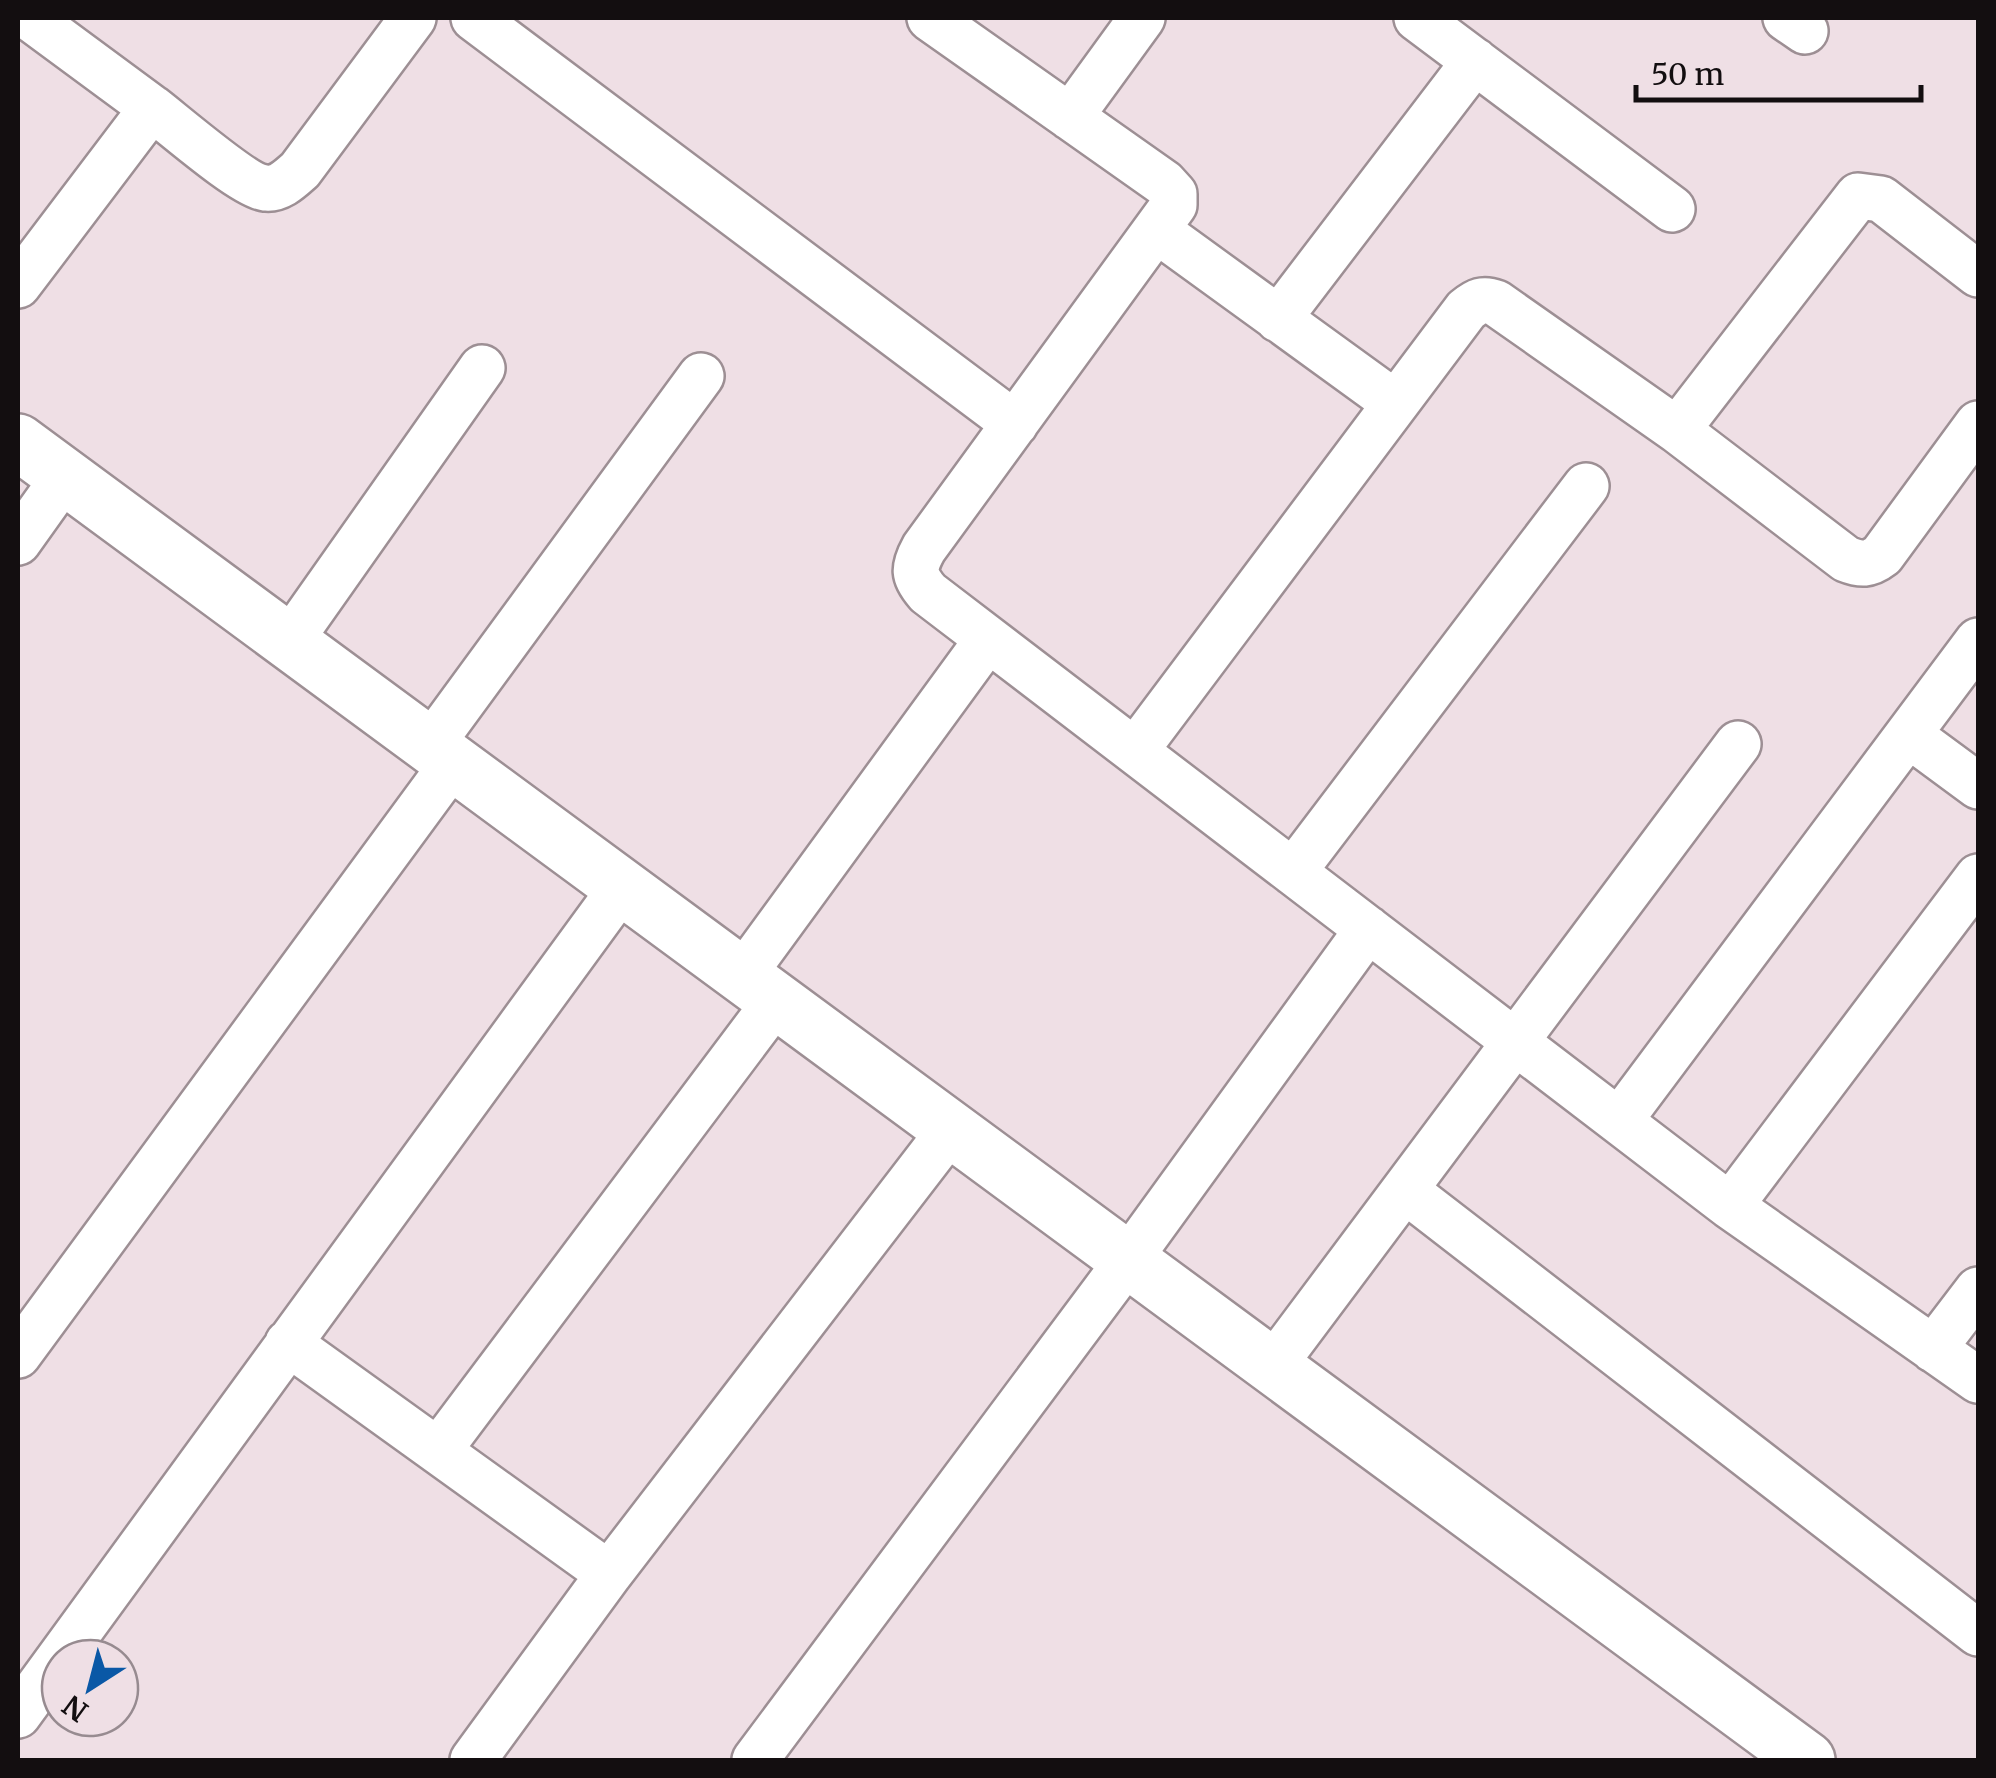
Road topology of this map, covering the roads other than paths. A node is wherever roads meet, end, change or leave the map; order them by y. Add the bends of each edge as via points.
1 (30, 18) edge
2 (413, 18) edge
3 (474, 18) edge
4 (930, 18) edge
5 (1142, 18) edge
6 (1416, 18) edge
7 (1475, 61) junction
8 (152, 108) junction
9 (1070, 117) junction
10 (1672, 209) dead end
11 (1158, 231) junction
12 (1978, 274) edge
13 (18, 284) edge
14 (1278, 318) junction
15 (482, 368) dead end
16 (701, 376) dead end
17 (1395, 403) junction
18 (1014, 424) junction
19 (1978, 424) edge
20 (1677, 430) junction
21 (18, 442) edge
22 (65, 476) junction
23 (1586, 486) dead end
24 (18, 542) edge
25 (988, 639) junction
26 (1978, 641) edge
27 (289, 642) junction
28 (1909, 734) junction
29 (1738, 744) dead end
30 (1135, 751) junction
31 (442, 754) junction
32 (1978, 786) edge
33 (1293, 872) junction
34 (1978, 877) edge
35 (622, 887) junction
36 (1368, 929) junction
37 (759, 988) junction
38 (1515, 1042) junction
39 (1619, 1121) junction
40 (950, 1129) junction
41 (1405, 1190) junction
42 (1730, 1206) junction
43 (1128, 1260) junction
44 (1978, 1290) edge
45 (288, 1343) junction
46 (1934, 1349) junction
47 (18, 1355) edge
48 (1272, 1367) junction
49 (1978, 1380) edge
50 (438, 1451) junction
51 (609, 1574) junction
52 (1978, 1633) edge
53 (18, 1714) edge
54 (472, 1760) edge
55 (755, 1760) edge
56 (1807, 1760) edge

1 - 8 street
2 - 8 street via 283,185 265,188 247,180
3 - 18 street
4 - 9 street
5 - 9 street
6 - 7 street
7 - 10 street
7 - 14 street
8 - 13 street
9 - 11 street via 1174,194
11 - 14 street
11 - 18 street
12 - 20 street via 1881,200 1858,196
14 - 17 street
15 - 27 street
16 - 31 street
17 - 20 street via 1466,310 1487,299
17 - 30 street
18 - 25 street via 914,567 928,594
19 - 20 street via 1882,556 1860,565
21 - 22 street
22 - 24 street
22 - 27 street
23 - 33 street
25 - 30 street
25 - 37 street
26 - 28 street
27 - 31 street
28 - 32 street
28 - 39 street
29 - 38 street
30 - 33 street
31 - 35 street
31 - 47 street
33 - 36 street
34 - 42 street
35 - 37 street
35 - 45 street
36 - 38 street
36 - 43 street
37 - 40 street
37 - 50 street
38 - 39 street
38 - 41 street
39 - 42 street
40 - 43 street
40 - 51 street
41 - 48 street
41 - 52 street
42 - 46 street
43 - 48 street
43 - 55 street
44 - 46 street
45 - 50 street
45 - 53 street
46 - 49 street
48 - 56 street
50 - 51 street
51 - 54 street

